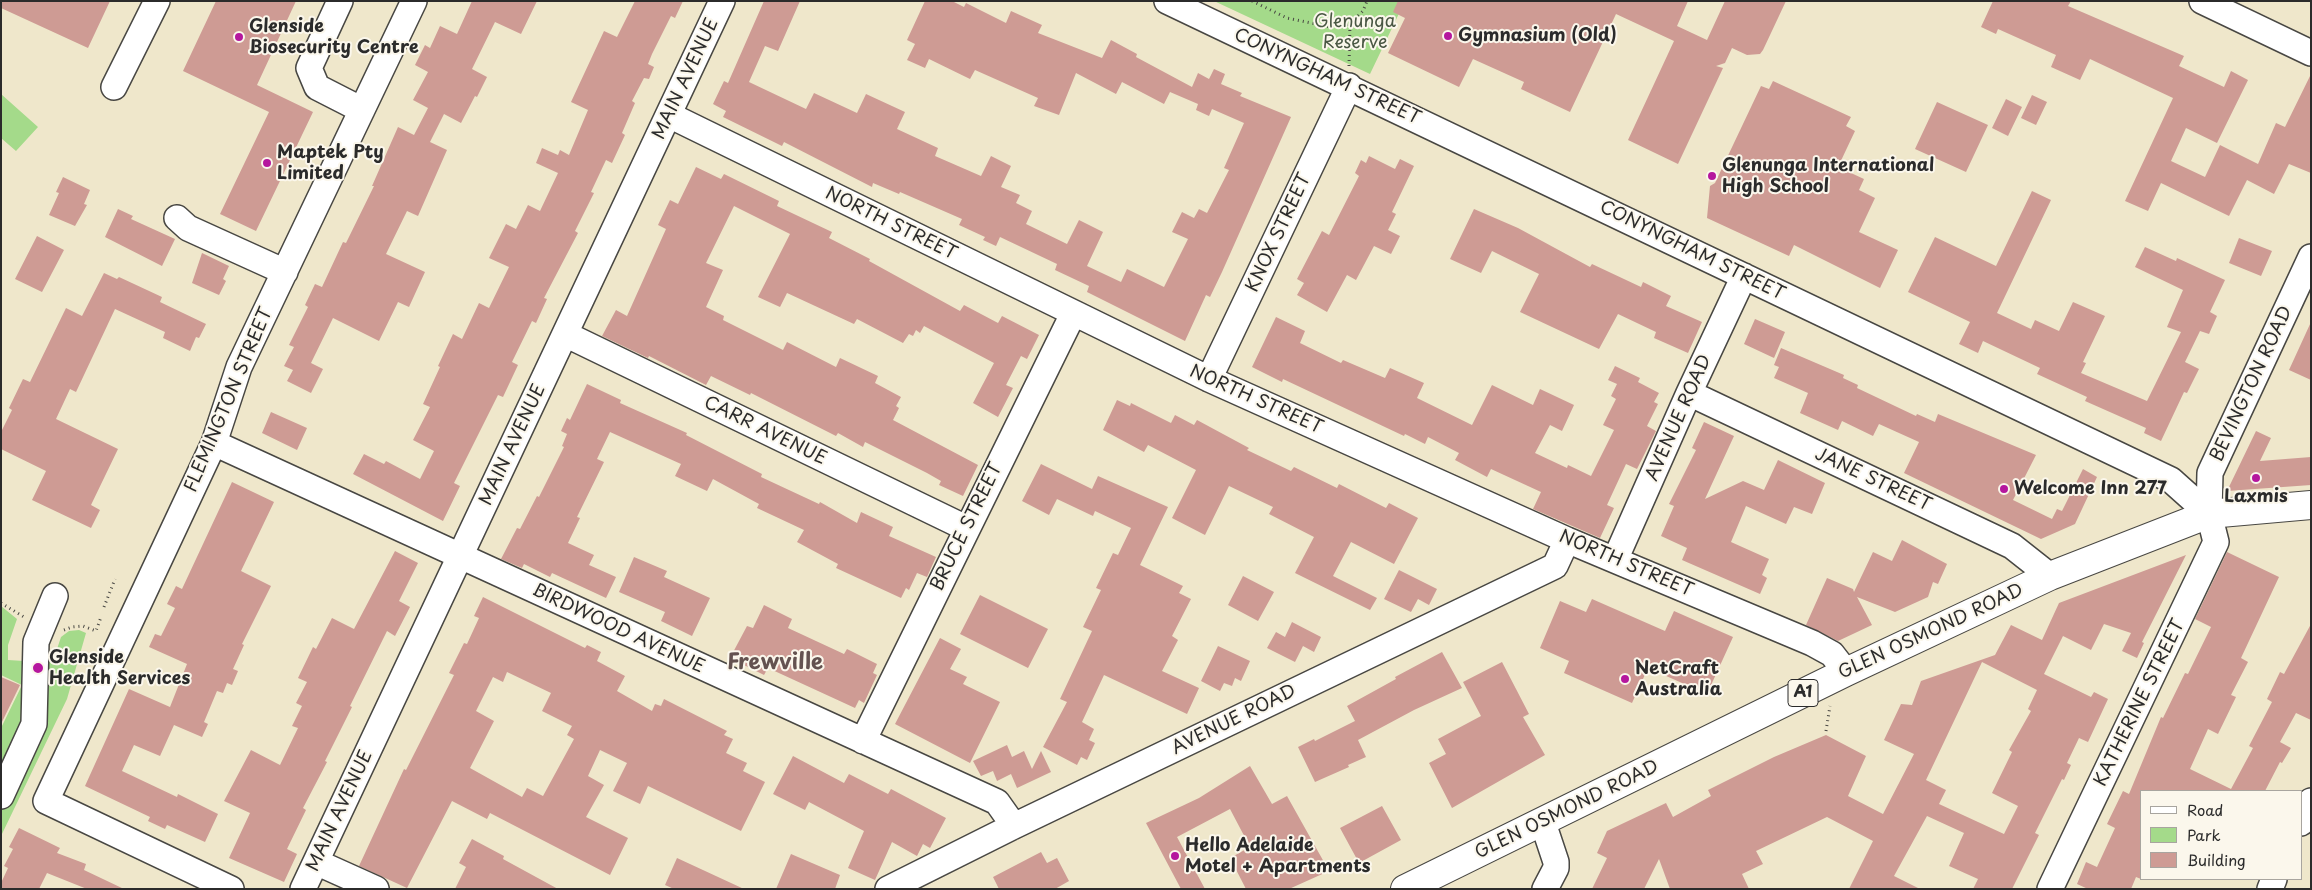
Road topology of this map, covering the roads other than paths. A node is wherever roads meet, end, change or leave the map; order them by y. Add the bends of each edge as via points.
1 (156, 1) edge
2 (340, 1) edge
3 (414, 1) edge
4 (722, 1) edge
5 (1167, 1) edge
6 (2202, 1) edge
7 (2311, 52) edge
8 (1349, 86) junction
9 (114, 87) dead end
10 (362, 110) junction
11 (669, 115) junction
12 (178, 218) dead end
13 (2311, 257) edge
14 (285, 272) junction
15 (1744, 276) junction
16 (1073, 314) junction
17 (565, 334) junction
18 (1210, 379) junction
19 (1689, 393) junction
20 (214, 443) junction
21 (2311, 505) edge
22 (2208, 514) junction
23 (966, 528) junction
24 (1567, 540) junction
25 (460, 556) junction
26 (1615, 560) junction
27 (2050, 576) junction
28 (55, 596) dead end
29 (1846, 672) junction
30 (863, 741) junction
31 (1, 796) edge
32 (2311, 802) edge
33 (2302, 821) edge
34 (1543, 823) junction
35 (1014, 826) junction
36 (316, 862) junction
37 (231, 889) edge
38 (303, 889) edge
39 (376, 889) edge
40 (888, 889) edge
41 (1405, 889) edge
42 (1545, 889) edge
43 (2050, 889) edge

1 - 9 street
2 - 10 street via 308,68 317,86
3 - 10 street, FLEMINGTON STREET
4 - 11 street, MAIN AVENUE
5 - 8 street, CONYNGHAM STREET
6 - 7 street
8 - 15 street, CONYNGHAM STREET
8 - 18 street, KNOX STREET
10 - 14 street, FLEMINGTON STREET
11 - 16 street, NORTH STREET
11 - 17 street, MAIN AVENUE
12 - 14 street via 188,228
13 - 22 street, BEVINGTON ROAD via 2210,473
14 - 20 street, FLEMINGTON STREET via 239,367
15 - 19 street, AVENUE ROAD
15 - 22 street, CONYNGHAM STREET via 2171,480
16 - 18 street, NORTH STREET
16 - 23 street, BRUCE STREET
17 - 23 street, CARR AVENUE
17 - 25 street, MAIN AVENUE
18 - 24 street, NORTH STREET
19 - 26 street, AVENUE ROAD
19 - 27 street, JANE STREET via 2012,546
20 - 25 street, BIRDWOOD AVENUE
20 - 37 street, FLEMINGTON STREET via 46,801
21 - 22 highway, GLEN OSMOND ROAD / A1
22 - 27 highway, GLEN OSMOND ROAD / A1
22 - 43 street, KATHERINE STREET via 2216,542
23 - 30 street, BRUCE STREET
24 - 26 street, NORTH STREET
24 - 35 street, AVENUE ROAD via 1555,566
25 - 30 street, BIRDWOOD AVENUE
25 - 36 street, MAIN AVENUE
26 - 29 street, NORTH STREET via 1824,648
27 - 29 highway, GLEN OSMOND ROAD / A1
28 - 31 street via 36,642 34,724
29 - 34 highway, GLEN OSMOND ROAD / A1
30 - 35 street, BIRDWOOD AVENUE via 997,802
32 - 33 street
34 - 41 highway, GLEN OSMOND ROAD / A1
34 - 42 street via 1556,862
35 - 40 street, AVENUE ROAD
36 - 38 street, MAIN AVENUE
36 - 39 street

